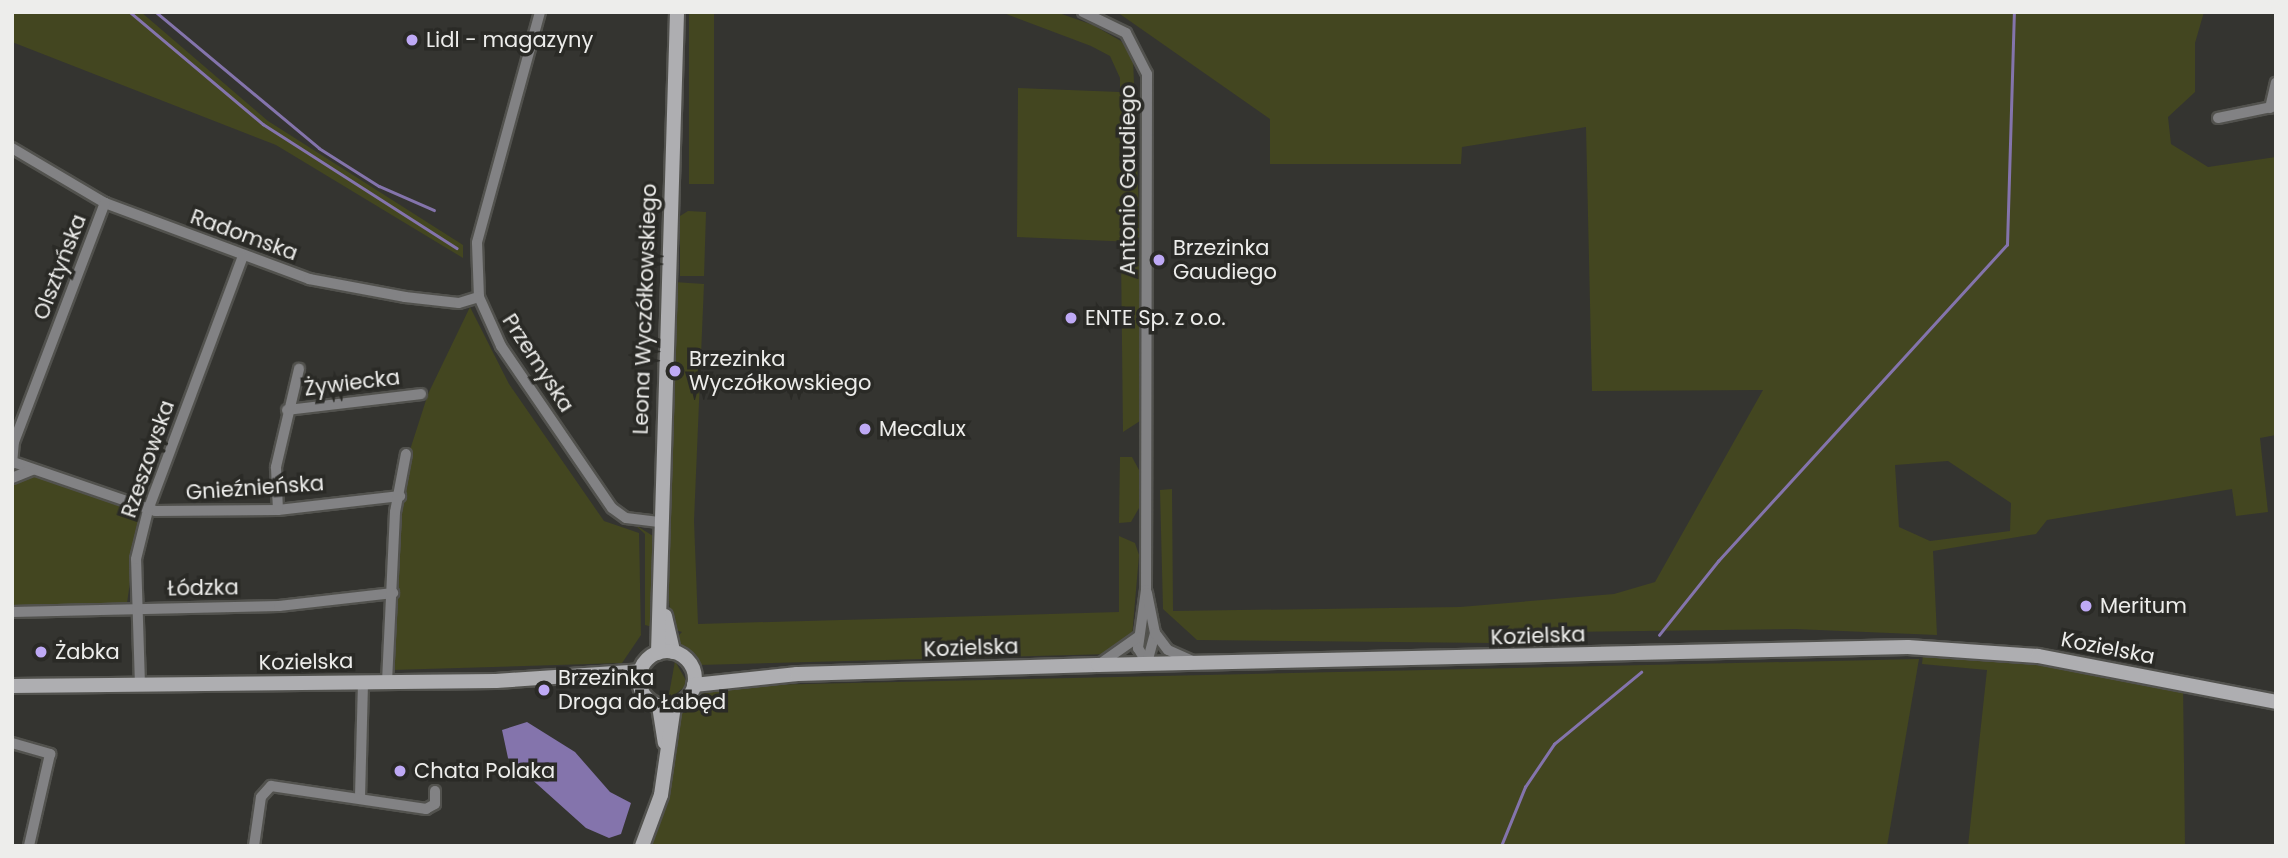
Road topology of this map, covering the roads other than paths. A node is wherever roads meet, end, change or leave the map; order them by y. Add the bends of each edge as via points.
1 (540, 12) edge
2 (677, 12) edge
3 (1083, 12) edge
4 (2276, 83) edge
5 (2273, 107) edge
6 (2218, 118) dead end
7 (12, 148) edge
8 (106, 203) junction
9 (243, 256) junction
10 (479, 297) junction
11 (299, 369) dead end
12 (421, 394) dead end
13 (287, 410) junction
14 (13, 441) edge
15 (406, 454) dead end
16 (13, 463) edge
17 (35, 470) junction
18 (12, 478) edge
19 (400, 496) junction
20 (148, 510) junction
21 (278, 510) junction
22 (659, 522) junction
23 (1146, 590) junction
24 (393, 593) junction
25 (137, 609) junction
26 (12, 612) edge
27 (1155, 633) junction
28 (1138, 637) junction
29 (666, 653) junction
30 (1195, 662) junction
31 (1147, 663) junction
32 (1098, 664) junction
33 (640, 678) junction
34 (694, 678) junction
35 (363, 682) junction
36 (387, 682) junction
37 (140, 685) junction
38 (12, 686) edge
39 (2276, 702) edge
40 (666, 706) junction
41 (12, 743) edge
42 (435, 791) dead end
43 (360, 797) junction
44 (29, 846) edge
45 (254, 846) edge
46 (642, 846) edge

1 - 10 street, Przemyska via 477,243
2 - 22 street, Leona Wyczółkowskiego
3 - 23 street, Antonio Gaudiego via 1134,42 1149,88
4 - 5 street
5 - 6 street
7 - 8 street, Radomska
8 - 9 street, Radomska
8 - 14 street, Olsztyńska
9 - 10 street, Radomska via 358,291 459,303
9 - 20 street, Rzeszowska
10 - 22 street, Przemyska via 501,346 612,508 628,519
11 - 13 street, Żywiecka
12 - 13 street, Żywiecka
13 - 21 street, Żywiecka via 276,467
14 - 16 street, Olsztyńska
15 - 19 street
16 - 17 street, Gnieźnieńska
17 - 18 street
17 - 20 street, Gnieźnieńska
19 - 21 street, Gnieźnieńska
19 - 24 street
20 - 21 street, Gnieźnieńska
20 - 25 street, Rzeszowska via 136,559
22 - 29 street, Leona Wyczółkowskiego
23 - 27 street, Antonio Gaudiego
23 - 28 street, Antonio Gaudiego
24 - 25 street, Łódzka via 279,606
24 - 36 street
25 - 26 street, Łódzka
25 - 37 street, Rzeszowska
27 - 30 street via 1168,650
27 - 31 street, Antonio Gaudiego
28 - 31 street, Antonio Gaudiego
28 - 32 street
29 - 33 street
29 - 34 street
30 - 31 street, Kozielska
30 - 39 street, Kozielska via 1963,649 2038,656
31 - 32 street, Kozielska
32 - 34 street, Kozielska
33 - 36 street, Kozielska
33 - 40 street
34 - 40 street
35 - 36 street, Kozielska
35 - 37 street, Kozielska
35 - 43 street
37 - 38 street, Kozielska
40 - 46 street via 661,795
41 - 44 street via 50,754
42 - 43 street via 435,804 426,809
43 - 45 street via 271,786 261,797

